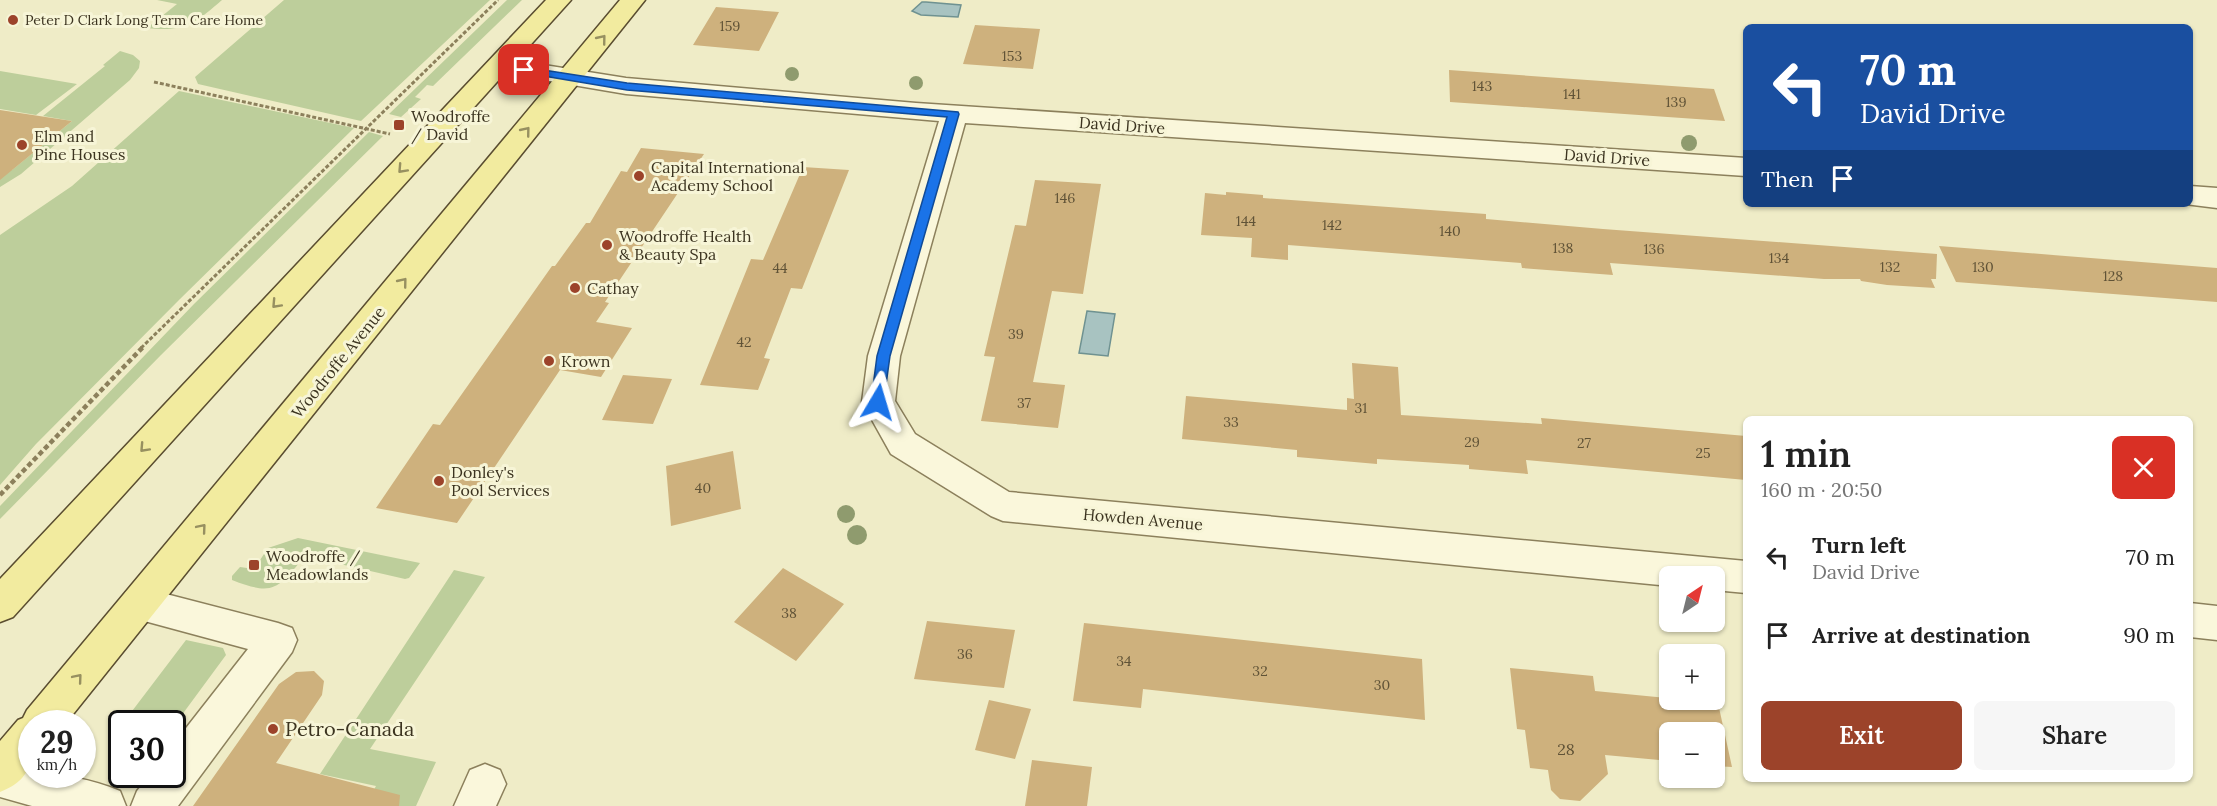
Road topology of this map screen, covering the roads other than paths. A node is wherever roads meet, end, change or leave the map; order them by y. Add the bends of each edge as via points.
1 (559, 0) edge
2 (633, 0) edge
3 (500, 66) junction
4 (571, 77) junction
5 (954, 114) junction
6 (1743, 167) edge
7 (2193, 196) edge
8 (2217, 198) edge
9 (1743, 577) edge
10 (139, 604) junction
11 (0, 605) edge
12 (2193, 620) edge
13 (2217, 623) edge
14 (52, 710) edge
15 (18, 751) edge
16 (0, 772) edge
17 (0, 777) edge
18 (105, 806) edge
19 (152, 806) edge

1 - 3 main road
4 -> 2 main road, Woodroffe Avenue
3 - 4 street, David Drive
3 -> 11 main road
4 - 5 street, David Drive via 627,86
10 -> 4 main road, Woodroffe Avenue
5 - 6 street, David Drive
5 - 9 street, Howden Avenue via 884,356 878,402 903,444 1003,506
7 - 8 street
14 -> 10 main road, Woodroffe Avenue
10 - 19 street via 278,639
12 - 13 street
15 - 16 main road
17 - 18 street

